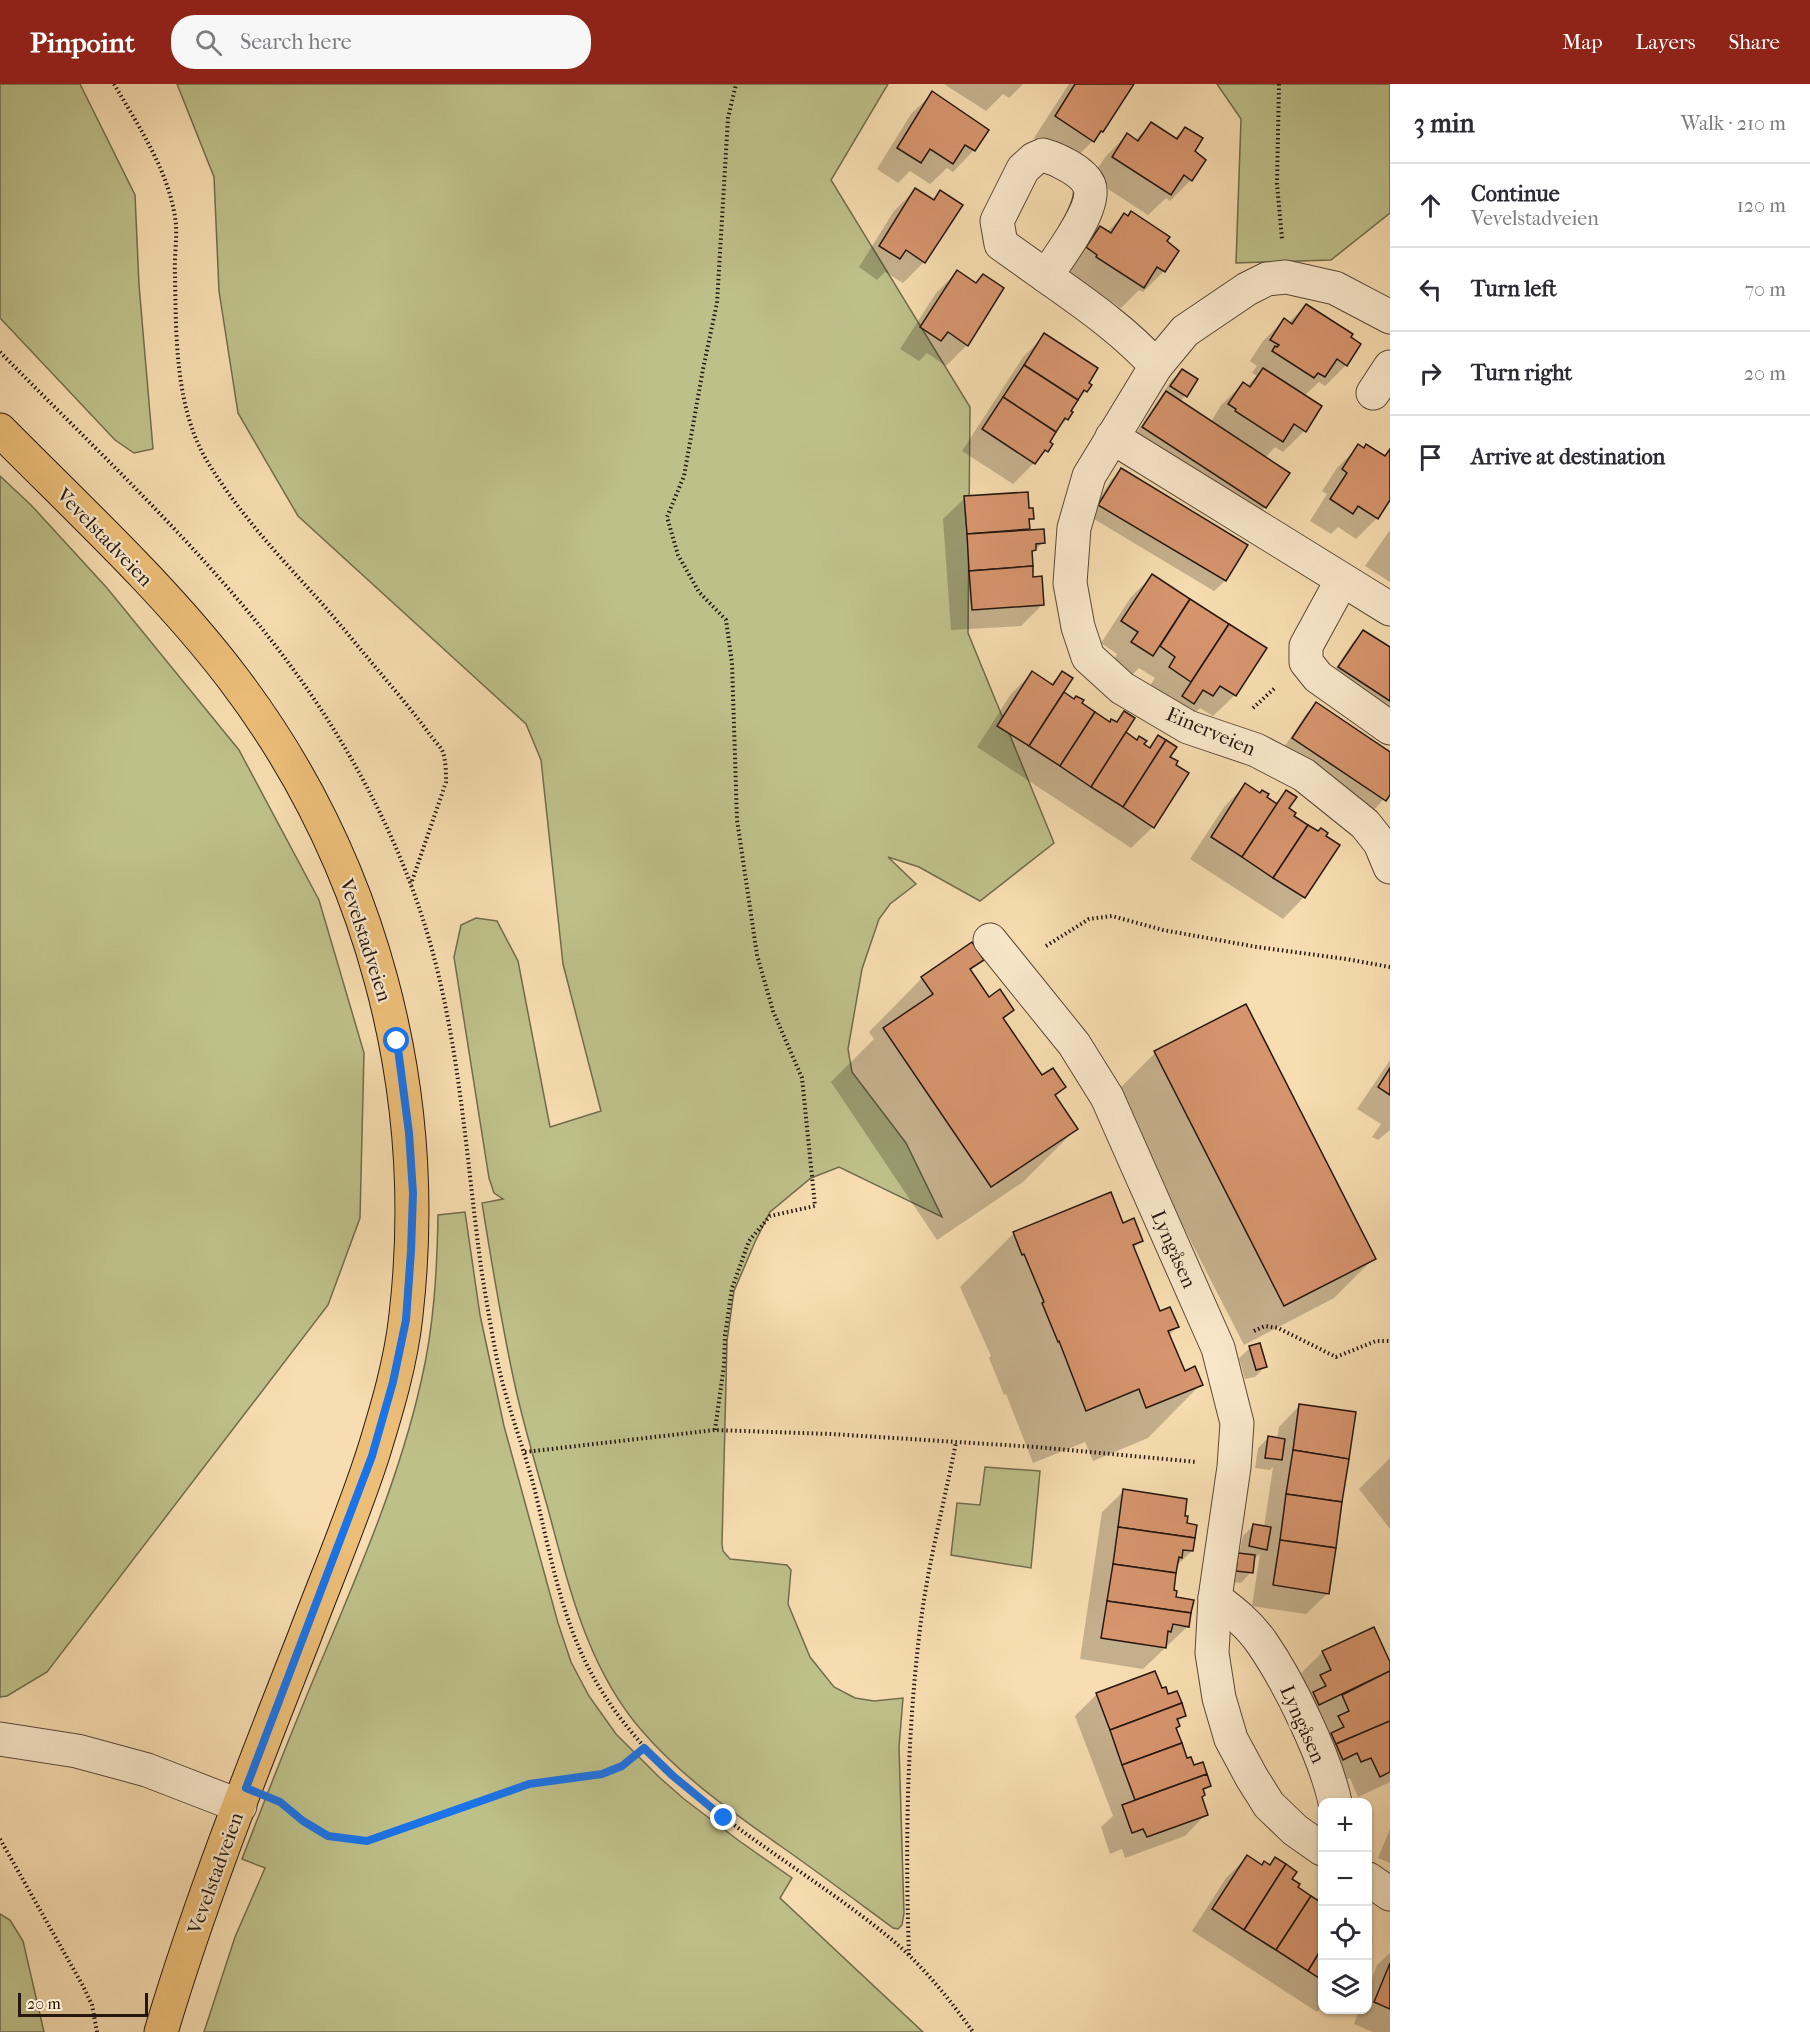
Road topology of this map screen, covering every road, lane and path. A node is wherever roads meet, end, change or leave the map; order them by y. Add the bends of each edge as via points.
1 (114, 84) edge
2 (736, 84) edge
3 (1279, 84) edge
4 (1046, 276) dead end
5 (1287, 277) junction
6 (1390, 317) edge
7 (0, 352) edge
8 (1156, 366) junction
9 (0, 430) edge
10 (1112, 437) junction
11 (1342, 580) junction
12 (1390, 609) edge
13 (1306, 662) junction
14 (1390, 728) edge
15 (1231, 741) junction
16 (1390, 867) edge
17 (410, 884) junction
18 (990, 940) dead end
19 (1041, 950) dead end
20 (1390, 967) edge
21 (1295, 1336) dead end
22 (1390, 1341) edge
23 (715, 1430) junction
24 (957, 1442) junction
25 (525, 1452) junction
26 (1234, 1467) junction
27 (1215, 1598) junction
28 (0, 1739) edge
29 (644, 1748) junction
30 (243, 1797) junction
31 (1333, 1798) edge
32 (0, 1839) edge
33 (1318, 1846) edge
34 (1372, 1883) edge
35 (1390, 1894) edge
36 (909, 1956) junction
37 (97, 2032) edge
38 (161, 2032) edge
39 (973, 2032) edge

1 - 17 path via 167,185 176,224 182,380 186,406 206,460 232,500 442,751 446,782
2 - 23 path via 728,118 717,303 684,476 667,517 678,555 699,592 726,620 732,663 737,820 757,955 773,1011 801,1078 815,1206 770,1216 749,1241 732,1288
3 - 5 path via 1277,184
4 - 8 street via 1142,350
5 - 6 street, Einerveien via 1335,288
5 - 8 street, Einerveien via 1268,279 1247,289 1201,320 1185,331
7 - 17 path via 166,521 271,641 334,731 367,787
8 - 10 street, Einerveien
9 - 30 main road, Vevelstadveien via 176,610 263,719 291,763 346,876 369,937 397,1041 413,1193 406,1320 398,1361 372,1456
10 - 11 street
10 - 15 street, Einerveien via 1089,476 1074,528 1070,583 1088,657 1122,688 1188,727
11 - 12 street
11 - 13 street via 1306,646
13 - 14 street via 1318,677
13 - 15 path via 1252,708
15 - 16 street, Einerveien via 1304,775 1365,824 1380,843
17 - 25 path via 440,983 461,1089 483,1276 497,1356
18 - 26 street, Lyngåsen via 1074,1044 1107,1097 1218,1348 1236,1423
19 - 20 path via 1089,919 1112,915 1163,930
21 - 22 path via 1336,1357 1376,1341
23 - 24 path
23 - 25 path
24 - 26 path
24 - 36 path via 922,1611 911,1710
25 - 29 path via 573,1633 609,1704
26 - 27 street, Lyngåsen
27 - 31 street, Lyngåsen via 1261,1642 1289,1689
27 - 33 street, Lyngåsen via 1212,1653 1231,1738 1269,1805
28 - 30 street via 77,1751
29 - 30 path via 622,1766 602,1774 529,1784 367,1841 328,1836 280,1802
29 - 36 path via 724,1818 854,1910
30 - 38 main road, Vevelstadveien via 213,1873
32 - 37 path via 79,1977 92,2005
34 - 35 street
36 - 39 path via 951,2001

